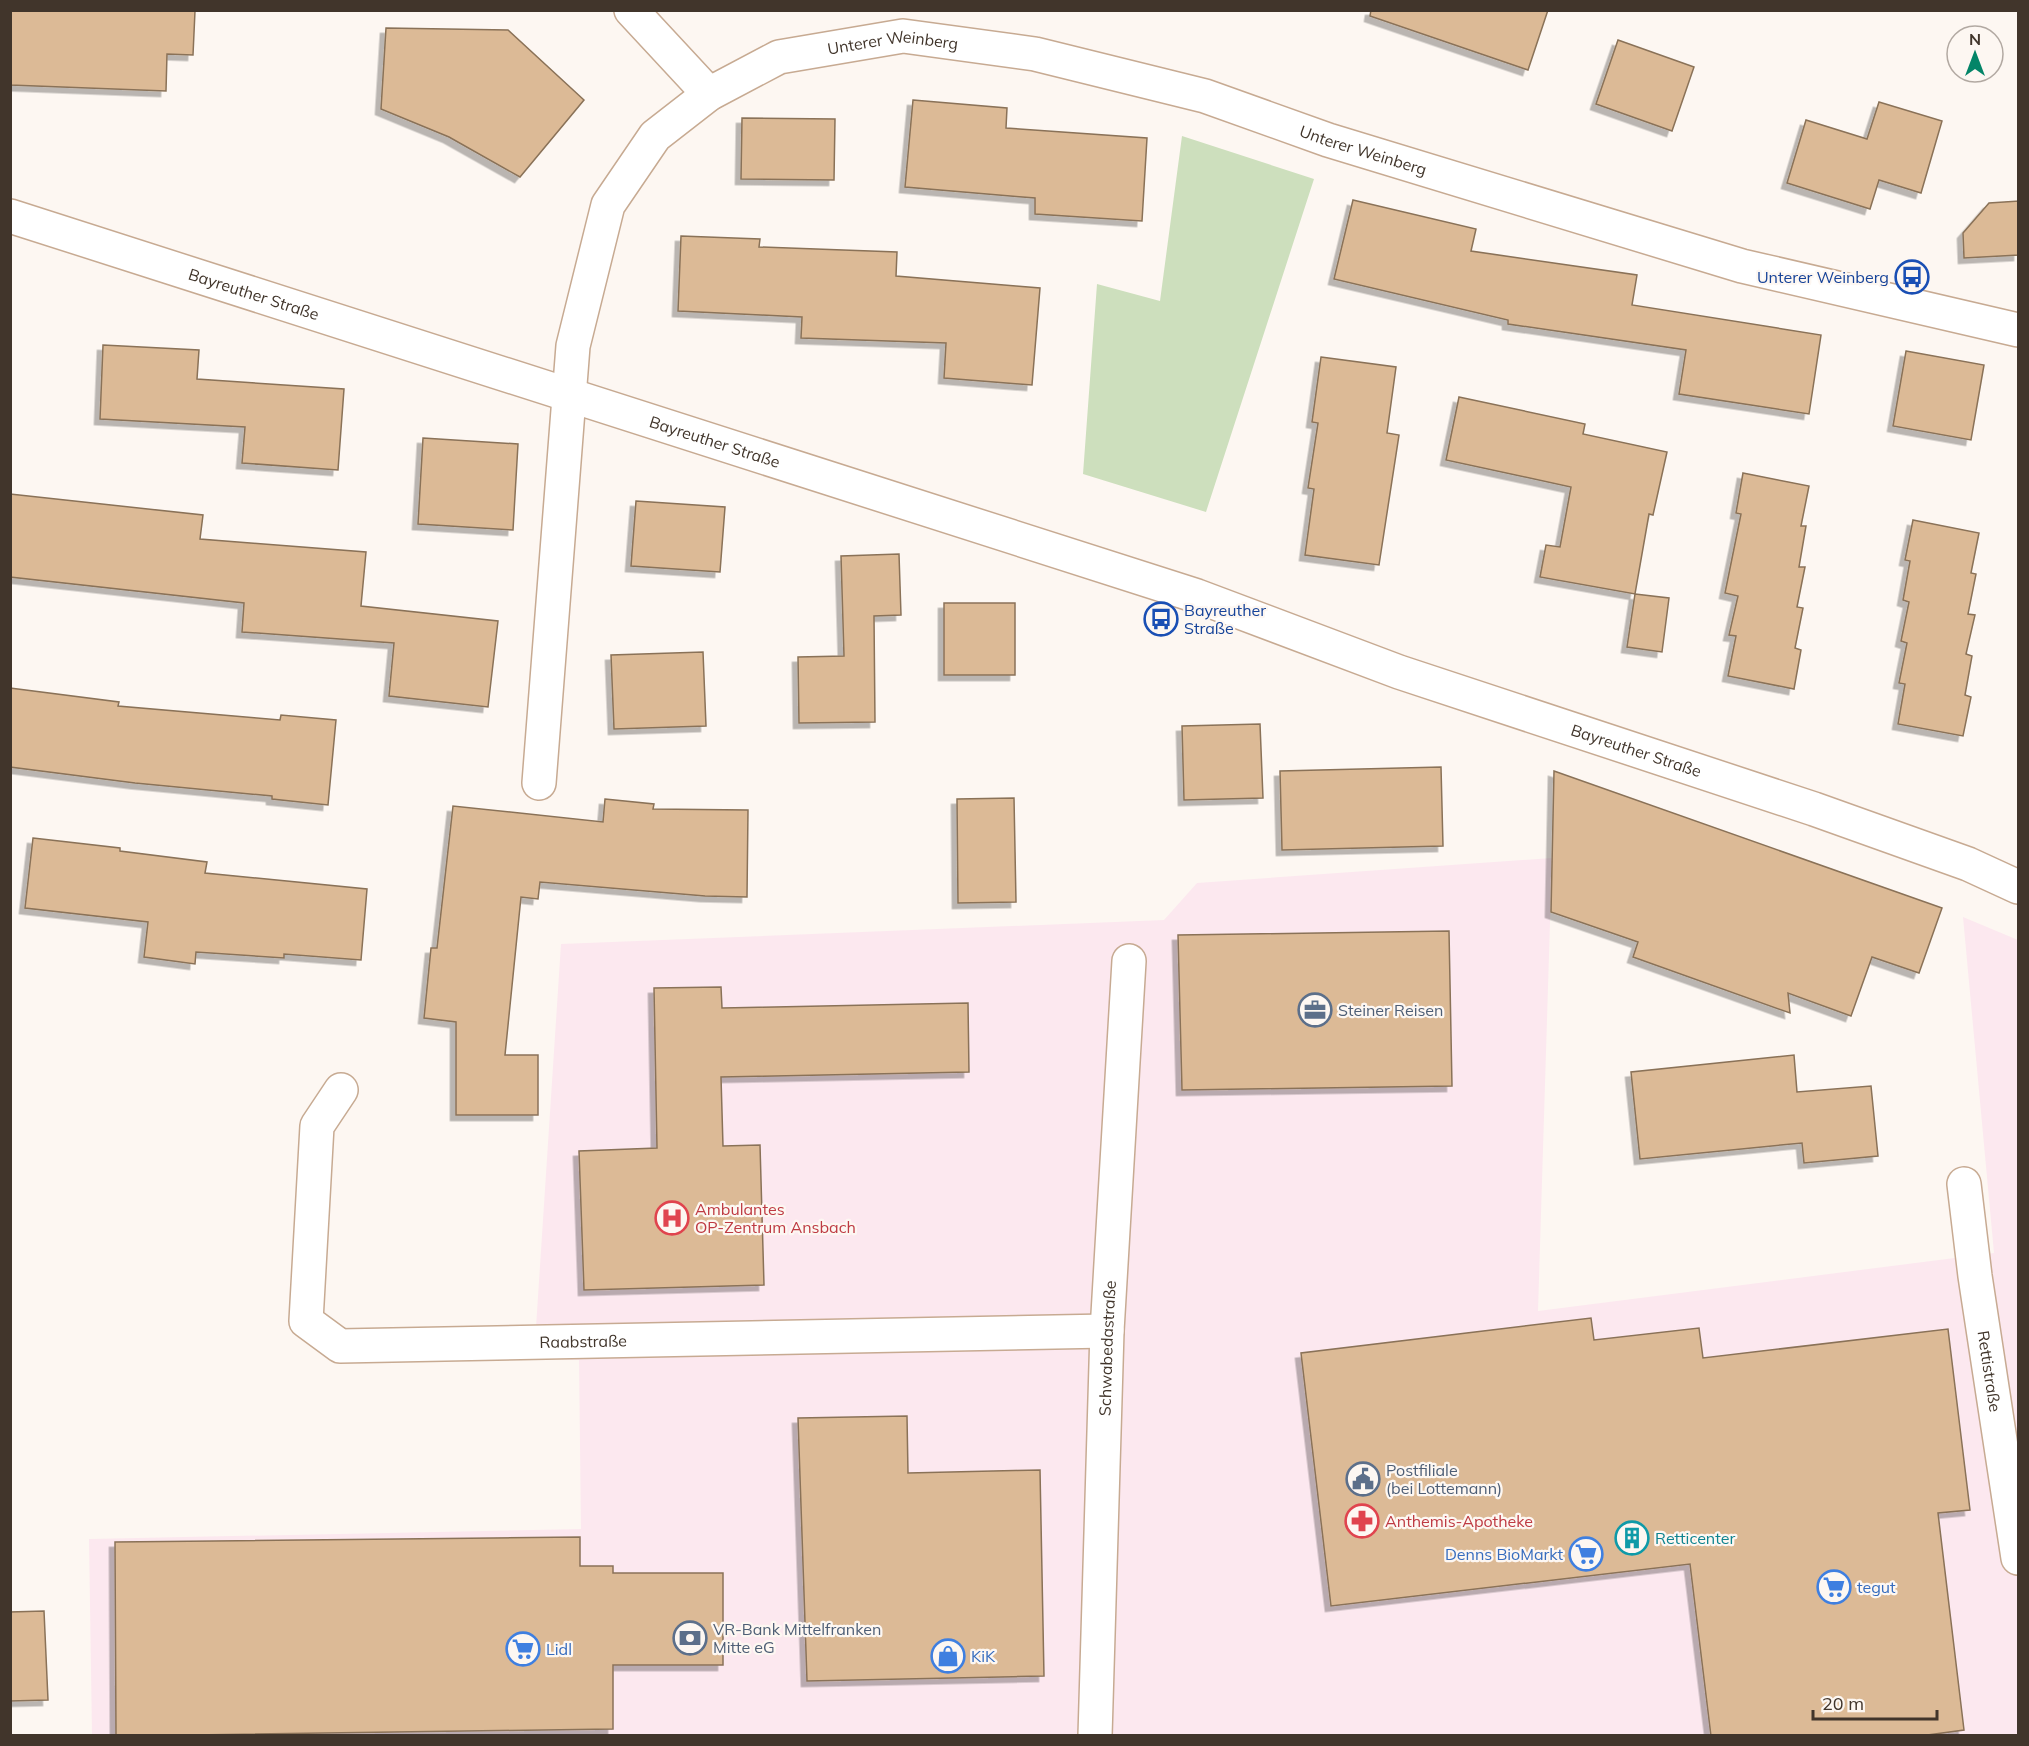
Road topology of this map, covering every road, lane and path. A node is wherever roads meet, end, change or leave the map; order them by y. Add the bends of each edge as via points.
1 (631, 10) edge
2 (709, 94) junction
3 (10, 216) edge
4 (2019, 330) edge
5 (567, 393) junction
6 (539, 783) dead end
7 (2019, 887) edge
8 (1129, 961) dead end
9 (341, 1090) dead end
10 (1964, 1184) dead end
11 (1107, 1331) junction
12 (2019, 1558) edge
13 (1095, 1736) edge

1 - 2 street
2 - 4 street, Unterer Weinberg via 778,57 903,36 1035,54 1205,96 1328,140 1742,266
2 - 5 street, Unterer Weinberg via 655,136 608,205 573,346
3 - 5 street, Bayreuther Straße
5 - 6 street
5 - 7 street, Bayreuther Straße via 1197,596 1399,672 1814,809 1968,864
8 - 11 street, Schwabedastraße
9 - 11 street, Raabstraße via 317,1126 306,1322 340,1346
10 - 12 street, Rettistraße
11 - 13 street, Schwabedastraße

